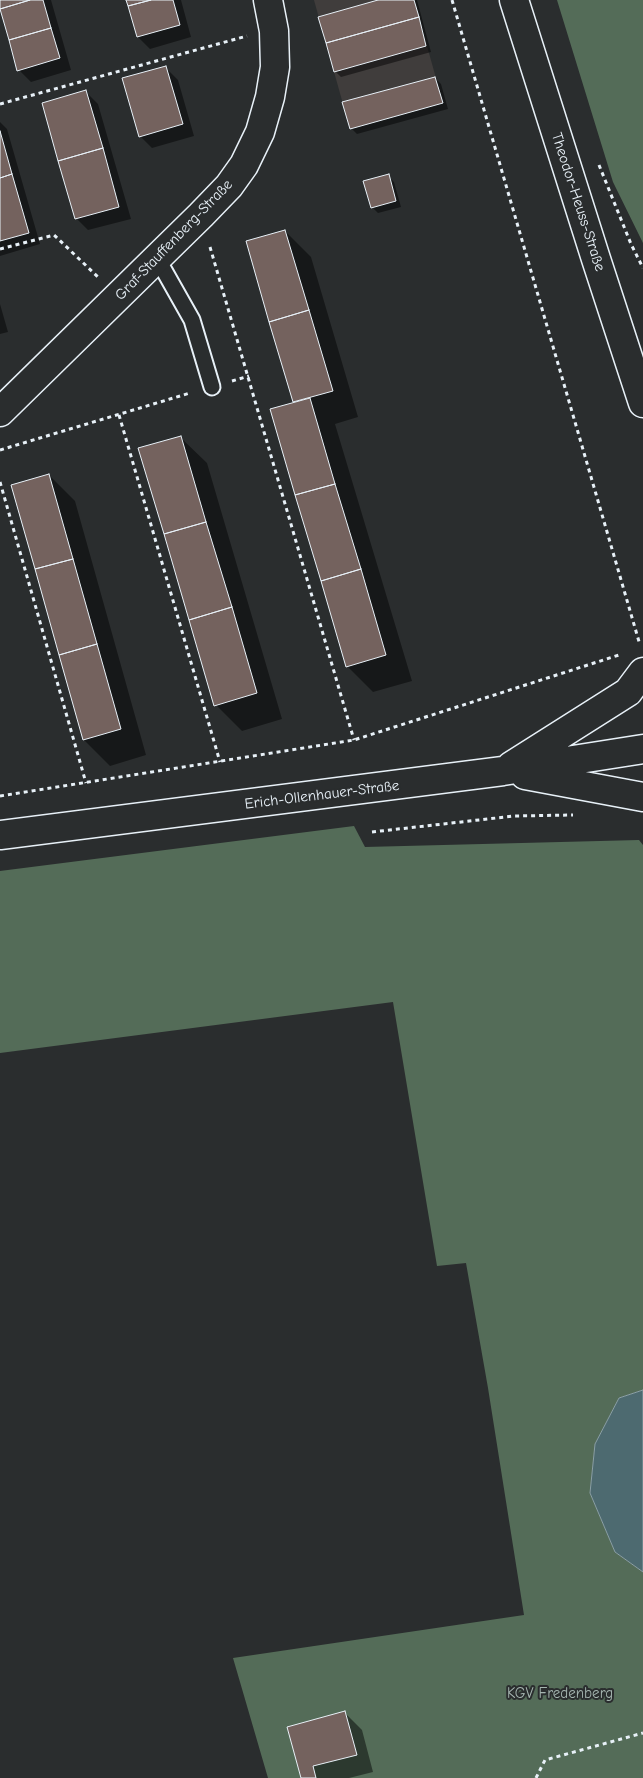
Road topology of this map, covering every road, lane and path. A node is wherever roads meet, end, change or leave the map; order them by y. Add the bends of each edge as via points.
1 (268, 0) edge
2 (452, 0) edge
3 (514, 0) edge
4 (274, 30) junction
5 (0, 104) edge
6 (201, 215) junction
7 (0, 249) edge
8 (157, 258) junction
9 (596, 259) junction
10 (118, 297) junction
11 (643, 353) edge
12 (248, 376) junction
13 (212, 387) junction
14 (643, 403) edge
15 (0, 412) edge
16 (119, 415) junction
17 (0, 450) edge
18 (0, 482) edge
19 (623, 653) dead end
20 (642, 660) edge
21 (354, 740) junction
22 (643, 749) edge
23 (220, 762) junction
24 (503, 771) junction
25 (86, 783) junction
26 (0, 796) edge
27 (643, 797) edge
28 (581, 815) dead end
29 (1, 831) edge
30 (372, 832) dead end
31 (643, 1732) edge
32 (536, 1778) edge

1 - 4 street, Graf-Stauffenberg-Straße
2 - 20 path
3 - 9 street, Theodor-Heuss-Straße
4 - 5 path
4 - 6 street, Graf-Stauffenberg-Straße via 270,97 260,132 244,165
6 - 8 street, Graf-Stauffenberg-Straße
6 - 12 path
7 - 10 path via 54,235
8 - 10 street, Graf-Stauffenberg-Straße
8 - 13 lane via 192,320
9 - 11 street
9 - 14 street, Theodor-Heuss-Straße
10 - 15 street, Graf-Stauffenberg-Straße
12 - 13 path
12 - 21 path
13 - 16 path
16 - 17 path
16 - 23 path
18 - 25 path
19 - 21 path
20 - 24 street via 628,692
21 - 23 path
22 - 24 street, Erich-Ollenhauer-Straße
23 - 25 path
24 - 27 street
24 - 29 street, Erich-Ollenhauer-Straße
25 - 26 path
28 - 30 path via 514,816
31 - 32 path via 545,1760

